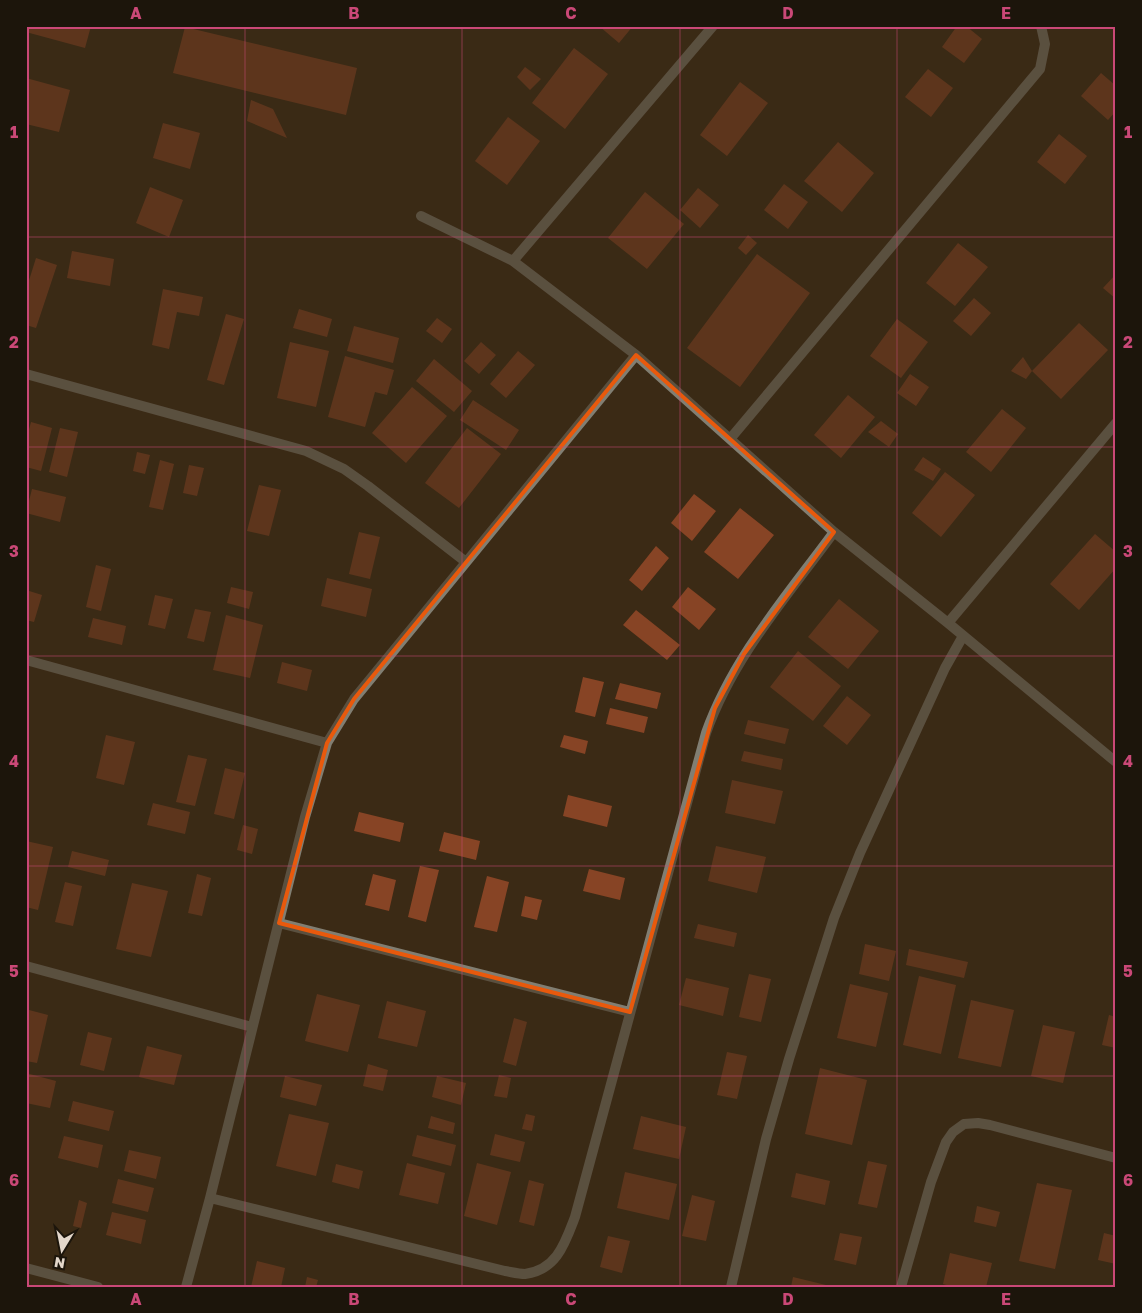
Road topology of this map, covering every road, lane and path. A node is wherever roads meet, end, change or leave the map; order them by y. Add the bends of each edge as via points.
1 (713, 26) edge
2 (1041, 26) edge
3 (421, 216) dead end
4 (512, 261) junction
5 (636, 355) junction
6 (26, 374) edge
7 (1116, 423) edge
8 (730, 439) junction
9 (834, 532) junction
10 (466, 562) junction
11 (948, 623) junction
12 (963, 636) junction
13 (26, 660) edge
14 (327, 744) junction
15 (1116, 762) edge
16 (279, 923) junction
17 (26, 966) edge
18 (630, 1012) junction
19 (252, 1027) junction
20 (1116, 1158) edge
21 (210, 1198) junction
22 (26, 1268) edge
23 (98, 1287) edge
24 (186, 1287) edge
25 (731, 1287) edge
26 (901, 1287) edge

1 - 4 street
2 - 8 street via 1045,44 1040,69
3 - 4 street
4 - 5 street
5 - 8 street
5 - 10 street
6 - 10 street via 306,451 344,469
7 - 11 street
8 - 9 street
9 - 11 street
9 - 18 street via 744,654 715,708
10 - 14 street via 354,699
11 - 12 street
12 - 15 street
12 - 25 street via 945,668 860,853 834,918 766,1139
13 - 14 street
14 - 16 street
16 - 18 street
16 - 19 street
17 - 19 street
18 - 21 street via 575,1217 563,1247 555,1259 542,1268 524,1274 505,1271
19 - 21 street
20 - 26 street via 990,1125 964,1124 946,1142
21 - 24 street
22 - 23 street

